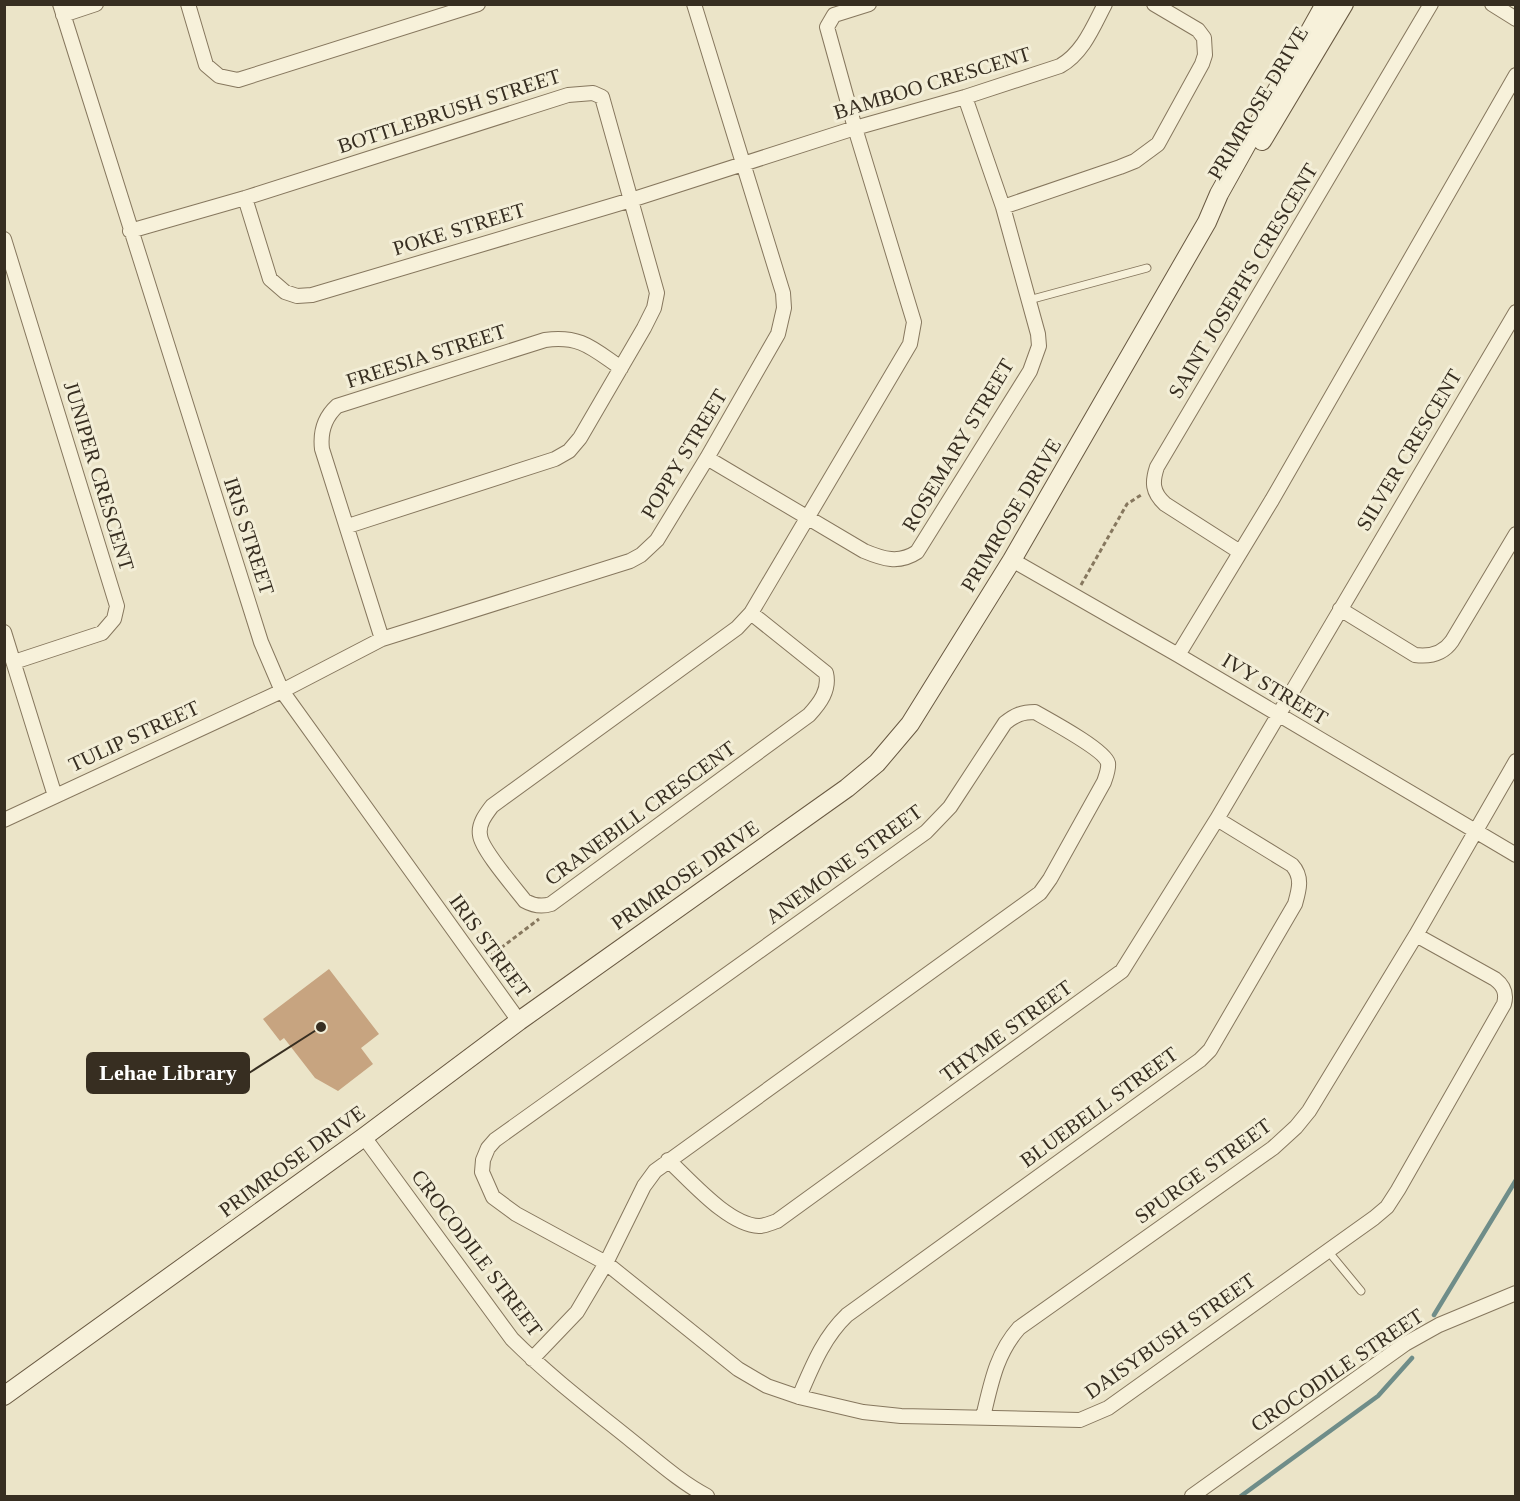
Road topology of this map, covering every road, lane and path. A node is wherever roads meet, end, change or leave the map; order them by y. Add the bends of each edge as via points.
1 (96, 4) edge
2 (188, 4) edge
3 (478, 4) edge
4 (694, 4) edge
5 (869, 4) edge
6 (1106, 4) edge
7 (1154, 4) edge
8 (1344, 4) edge
9 (1431, 4) edge
10 (1492, 4) edge
11 (1325, 5) edge
12 (62, 10) edge
13 (1515, 19) edge
14 (1515, 75) edge
15 (965, 97) junction
16 (855, 128) junction
17 (743, 164) junction
18 (245, 198) junction
19 (631, 200) junction
20 (1003, 207) junction
21 (1208, 222) junction
22 (130, 231) junction
23 (4, 239) edge
24 (1147, 268) dead end
25 (1029, 300) junction
26 (1515, 312) edge
27 (621, 368) junction
28 (707, 458) junction
29 (1154, 489) junction
30 (808, 518) junction
31 (348, 526) junction
32 (1515, 534) edge
33 (1240, 552) junction
34 (1012, 560) junction
35 (1076, 596) junction
36 (1340, 609) junction
37 (751, 613) junction
38 (4, 632) edge
39 (382, 639) junction
40 (1178, 655) junction
41 (14, 663) junction
42 (282, 691) junction
43 (1278, 715) junction
44 (1515, 761) edge
45 (55, 796) junction
46 (1217, 819) junction
47 (4, 820) edge
48 (1474, 831) junction
49 (1515, 855) edge
50 (543, 906) junction
51 (1416, 935) junction
52 (478, 965) junction
53 (519, 1021) junction
54 (364, 1137) junction
55 (668, 1160) junction
56 (1328, 1251) junction
57 (606, 1263) junction
58 (1361, 1291) dead end
59 (1515, 1293) edge
60 (532, 1359) junction
61 (4, 1396) edge
62 (799, 1397) junction
63 (983, 1417) junction
64 (706, 1497) edge
65 (1192, 1497) edge

1 - 12 street
2 - 3 street via 206,65 219,76 237,80
4 - 17 street, POPPY STREET
5 - 16 street, CRANEBILL CRESCENT via 834,15 826,27
6 - 15 street, BAMBOO CRESCENT via 1070,60
7 - 20 street via 1198,30 1206,46 1202,64 1158,144 1135,161
8 - 21 street, PRIMROSE DRIVE via 1229,195
9 - 29 street, SAINT JOSEPH'S CRESCENT via 1157,467
10 - 13 street
11 - 21 street, PRIMROSE DRIVE via 1219,194
12 - 22 street, IRIS STREET
14 - 33 street
15 - 16 street, BAMBOO CRESCENT
15 - 20 street, ROSEMARY STREET
16 - 17 street, BAMBOO CRESCENT
16 - 30 street, CRANEBILL CRESCENT via 914,322 913,334
17 - 19 street, POKE STREET
17 - 28 street, POPPY STREET via 783,293 784,308 778,334
18 - 19 street, POKE STREET via 270,279 285,292 297,296 312,295
18 - 19 street, BOTTLEBRUSH STREET via 580,93 593,93 602,97
18 - 22 street, BOTTLEBRUSH STREET
19 - 27 street, BOTTLEBRUSH STREET via 657,293 654,308
20 - 25 street, ROSEMARY STREET
21 - 34 street, PRIMROSE DRIVE
22 - 42 street, IRIS STREET via 261,642
23 - 41 street, JUNIPER CRESCENT via 117,606 114,619 102,633
24 - 25 lane
25 - 30 street, ROSEMARY STREET via 1039,346 1030,371 917,552 902,559 883,559
26 - 36 street, SILVER CRESCENT
27 - 31 street, BOTTLEBRUSH STREET via 569,452
27 - 31 street, FREESIA STREET via 577,340 545,340 337,406 325,420 321,439
28 - 30 street, ROSEMARY STREET
28 - 39 street, POPPY STREET via 657,540 641,555
29 - 33 street via 1165,504
29 - 35 path via 1127,504
30 - 37 street, CRANEBILL CRESCENT
31 - 39 street, FREESIA STREET
32 - 36 street via 1448,648 1440,653 1415,655
33 - 40 street
34 - 35 street, IVY STREET
34 - 53 street, PRIMROSE DRIVE via 910,724 877,763
35 - 40 street, IVY STREET
36 - 43 street, SILVER CRESCENT
37 - 50 street, CRANEBILL CRESCENT via 737,628 492,806 484,817 480,828 482,844 525,901
37 - 50 street, CRANEBILL CRESCENT via 826,673 827,688 817,707 561,897
38 - 41 street
39 - 42 street, POPPY STREET
40 - 43 street, IVY STREET
41 - 45 street
42 - 45 street, TULIP STREET
42 - 52 street, IRIS STREET
43 - 46 street, THYME STREET
43 - 48 street, IVY STREET
44 - 48 street, SPURGE STREET
45 - 47 street, TULIP STREET
46 - 55 street, THYME STREET via 1122,971 777,1221 759,1226 736,1219
46 - 62 street, BLUEBELL STREET via 1292,865 1298,871 1300,885 1294,904 1214,1044 1200,1060 847,1315 820,1350
48 - 49 street, IVY STREET
48 - 51 street, SPURGE STREET
50 - 52 path via 538,921
51 - 56 street, DAISYBUSH STREET via 1496,979 1503,985 1506,997 1398,1190 1374,1218
51 - 63 street, SPURGE STREET via 1296,1127 1273,1148 1019,1328 1000,1354
52 - 53 street, IRIS STREET
53 - 54 street, PRIMROSE DRIVE
54 - 60 street, CROCODILE STREET via 499,1322
54 - 61 street, PRIMROSE DRIVE
55 - 57 street, ANEMONE STREET via 649,1179
55 - 57 street, ANEMONE STREET via 1040,892 1104,782 1109,765 1106,758 1035,712 1014,716 1005,723 950,807 926,832 495,1140 483,1160 482,1172 493,1197 516,1214
56 - 58 lane
56 - 63 street, DAISYBUSH STREET via 1099,1413 1080,1420
57 - 60 street, ANEMONE STREET via 577,1312
57 - 62 street, DAISYBUSH STREET via 751,1378
59 - 65 street, CROCODILE STREET via 1405,1344
60 - 64 street, CROCODILE STREET
62 - 63 street, DAISYBUSH STREET via 863,1412

